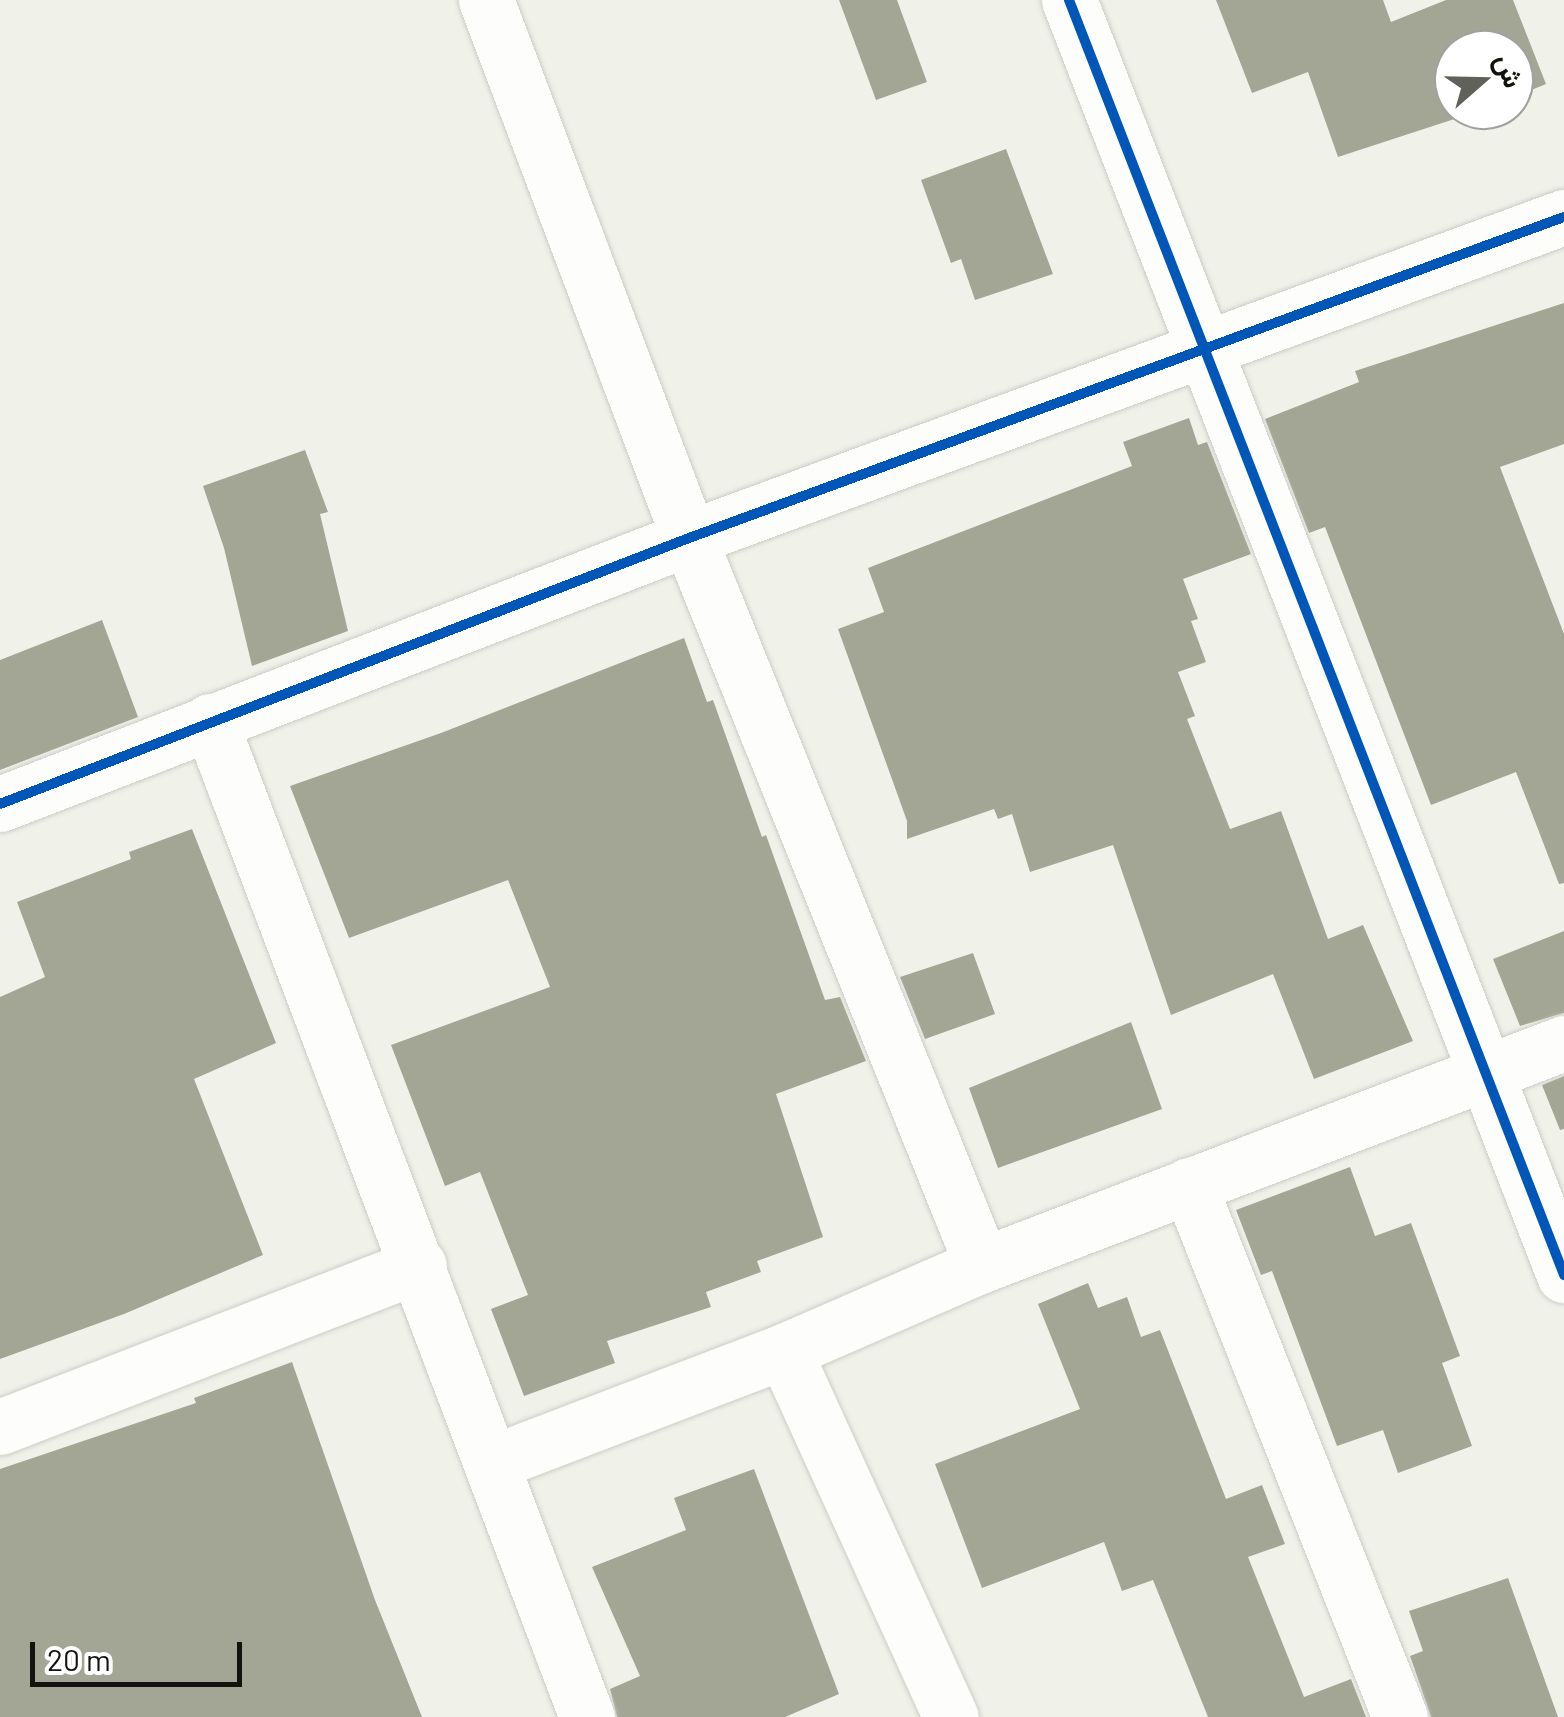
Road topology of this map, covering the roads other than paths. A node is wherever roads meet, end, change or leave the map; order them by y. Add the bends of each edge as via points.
1 (486, 0) edge
2 (1069, 0) edge
3 (1564, 216) edge
4 (1205, 346) junction
5 (689, 538) junction
6 (210, 721) junction
7 (0, 804) edge
8 (1564, 1043) edge
9 (1486, 1075) junction
10 (1189, 1185) junction
11 (418, 1265) junction
12 (982, 1266) junction
13 (1564, 1274) edge
14 (784, 1351) junction
15 (0, 1427) edge
16 (490, 1463) junction
17 (587, 1717) edge
18 (951, 1717) edge
19 (1400, 1717) edge

1 - 5 street
2 - 4 street
3 - 4 street
4 - 5 street
4 - 9 street
5 - 6 street
5 - 12 street
6 - 7 street
6 - 11 street
8 - 9 street
9 - 10 street
9 - 13 street
10 - 12 street
10 - 19 street
11 - 15 street
11 - 16 street
12 - 14 street
14 - 16 street
14 - 18 street
16 - 17 street

